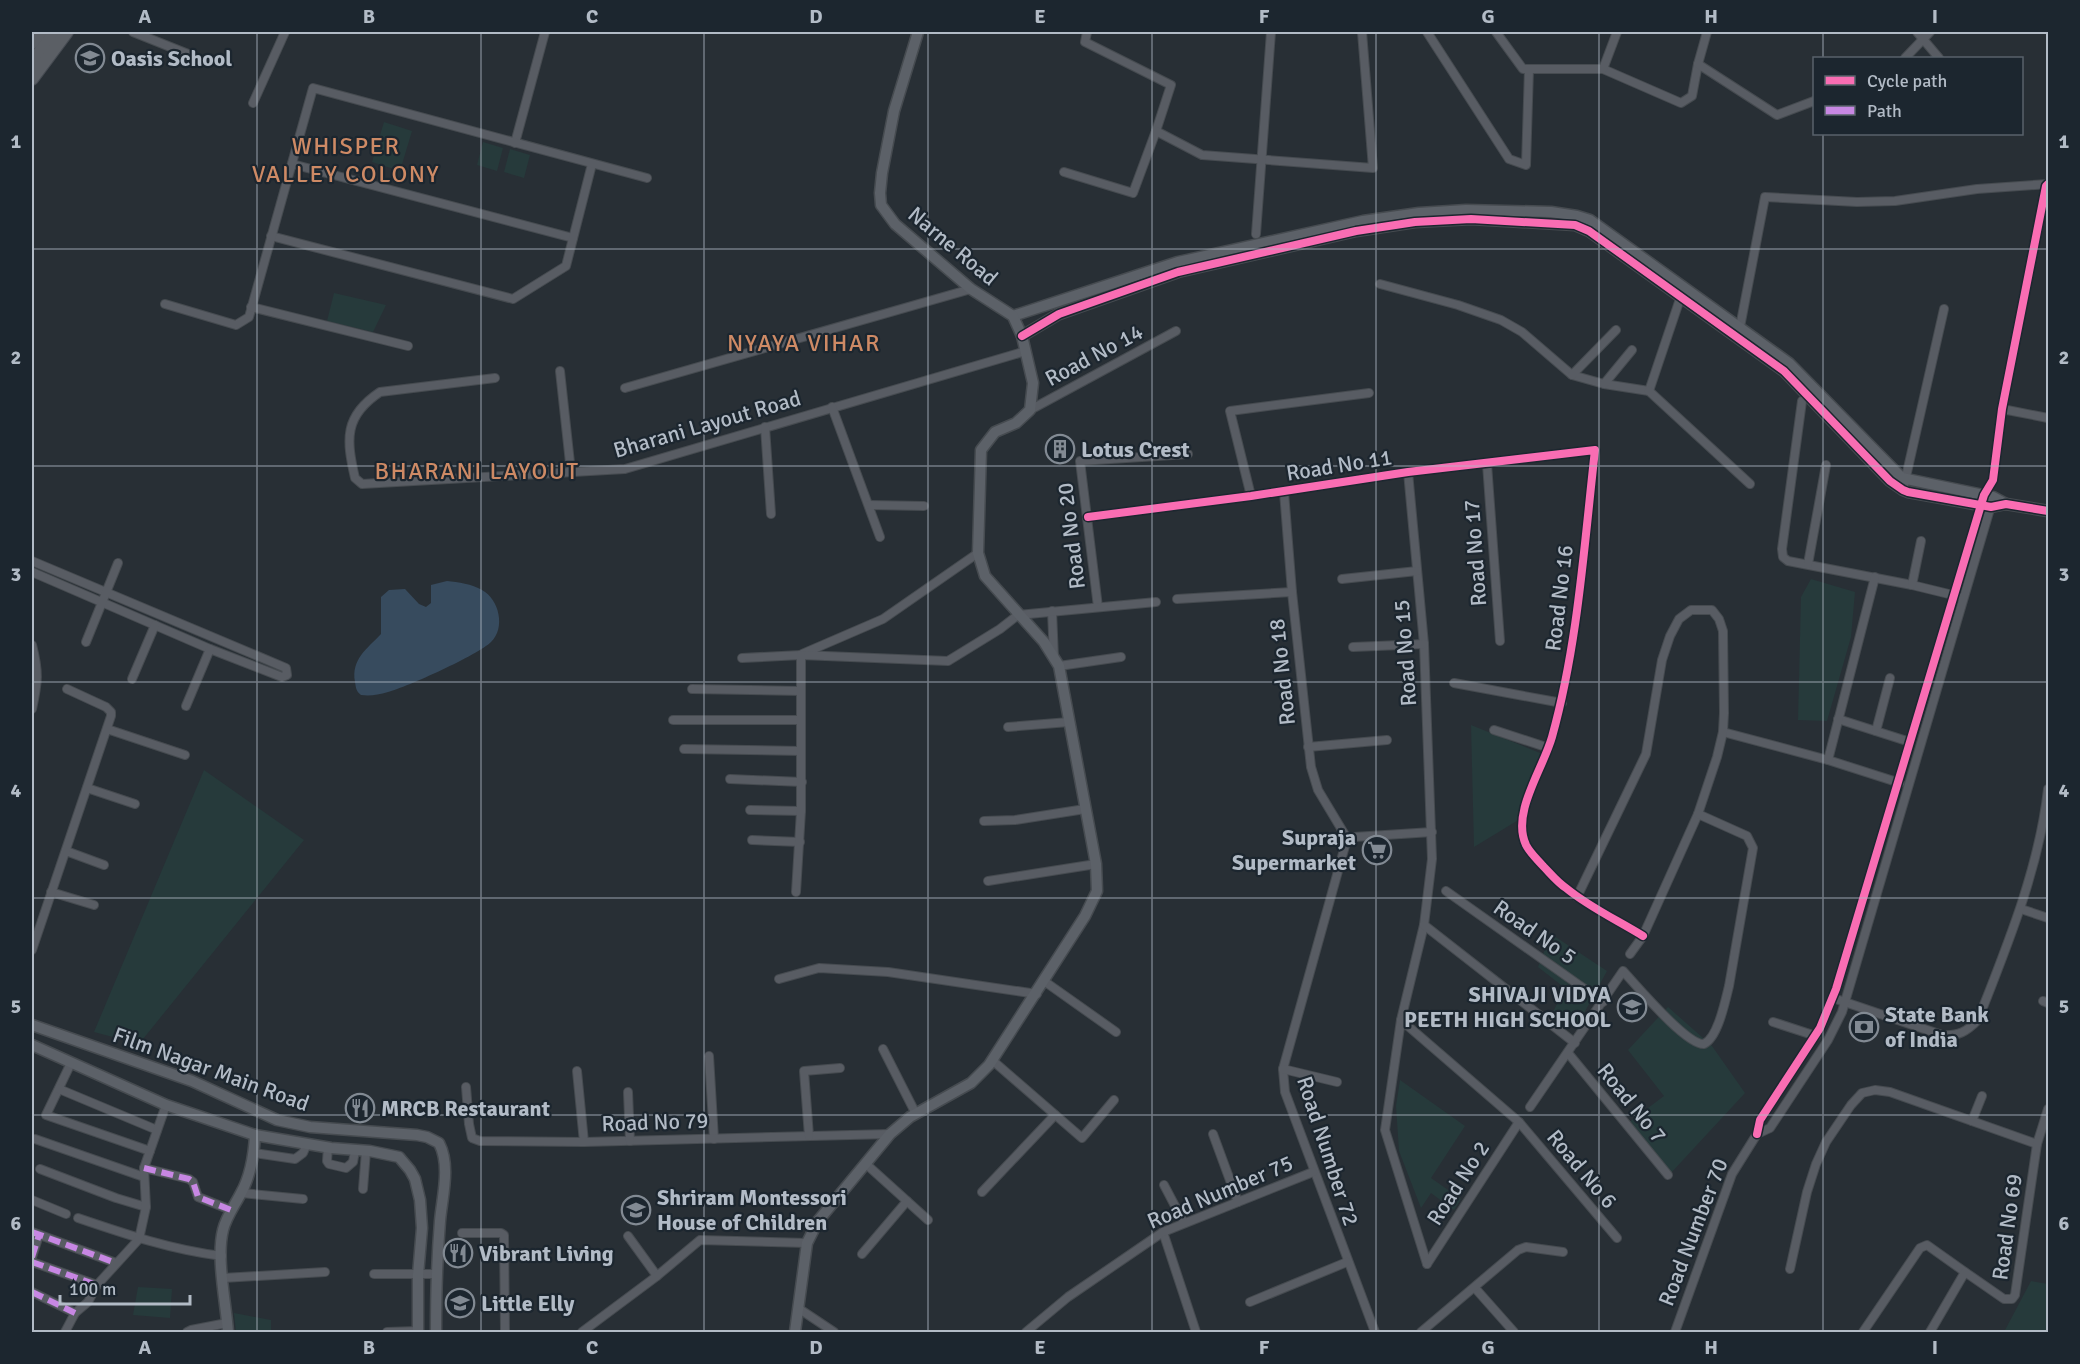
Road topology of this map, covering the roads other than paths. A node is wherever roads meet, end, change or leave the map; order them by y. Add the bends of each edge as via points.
1 (41, 32) edge
2 (55, 32) edge
3 (67, 32) edge
4 (133, 32) edge
5 (285, 32) edge
6 (545, 32) edge
7 (918, 32) edge
8 (1087, 32) edge
9 (1271, 32) edge
10 (1362, 32) edge
11 (1427, 32) edge
12 (1496, 32) edge
13 (1617, 32) edge
14 (1707, 32) edge
15 (1917, 32) edge
16 (1930, 32) edge
17 (1923, 39) junction
18 (32, 43) edge
19 (188, 54) dead end
20 (1906, 57) edge
21 (1938, 57) edge
22 (32, 62) edge
23 (1698, 64) junction
24 (1529, 69) junction
25 (1603, 69) junction
26 (32, 80) edge
27 (1813, 102) edge
28 (253, 103) dead end
29 (1156, 131) junction
30 (515, 143) junction
31 (1262, 159) junction
32 (592, 164) junction
33 (292, 165) junction
34 (1064, 172) dead end
35 (647, 178) dead end
36 (2047, 185) edge
37 (1256, 234) dead end
38 (271, 236) junction
39 (573, 238) junction
40 (1380, 284) dead end
41 (971, 289) junction
42 (1683, 291) junction
43 (165, 304) dead end
44 (251, 307) junction
45 (1944, 309) dead end
46 (1013, 316) junction
47 (1740, 327) junction
48 (1616, 330) dead end
49 (1176, 331) dead end
50 (1023, 336) junction
51 (408, 346) dead end
52 (1026, 351) junction
53 (1632, 351) dead end
54 (560, 371) dead end
55 (1572, 375) junction
56 (495, 378) dead end
57 (1604, 384) junction
58 (625, 388) dead end
59 (1649, 391) junction
60 (1369, 393) dead end
61 (1802, 400) dead end
62 (832, 407) junction
63 (2002, 409) junction
64 (1030, 410) junction
65 (2049, 418) edge
66 (765, 427) junction
67 (1595, 450) joint
68 (1188, 453) dead end
69 (1487, 464) junction
70 (1826, 465) dead end
71 (571, 472) junction
72 (1408, 472) junction
73 (1750, 484) dead end
74 (1905, 485) junction
75 (1284, 492) junction
76 (1251, 496) junction
77 (1987, 501) junction
78 (869, 505) junction
79 (924, 506) dead end
80 (2049, 511) edge
81 (771, 514) dead end
82 (1088, 517) junction
83 (880, 537) dead end
84 (1921, 541) dead end
85 (978, 553) junction
86 (32, 561) edge
87 (118, 563) dead end
88 (1808, 564) junction
89 (1417, 571) junction
90 (32, 572) edge
91 (1875, 577) junction
92 (1342, 579) dead end
93 (1912, 585) junction
94 (1292, 592) junction
95 (105, 593) junction
96 (1954, 595) junction
97 (1964, 598) junction
98 (1177, 599) dead end
99 (102, 602) junction
100 (1156, 602) dead end
101 (1098, 607) junction
102 (1052, 611) junction
103 (1018, 615) junction
104 (155, 624) junction
105 (1500, 641) dead end
106 (86, 642) dead end
107 (1424, 644) junction
108 (32, 645) edge
109 (1353, 647) dead end
110 (210, 649) junction
111 (801, 655) junction
112 (1120, 657) dead end
113 (742, 658) dead end
114 (1057, 662) junction
115 (1890, 678) dead end
116 (132, 679) dead end
117 (1454, 683) dead end
118 (67, 689) dead end
119 (692, 689) dead end
120 (801, 691) junction
121 (1562, 703) junction
122 (186, 706) dead end
123 (32, 709) edge
124 (1838, 719) junction
125 (673, 720) dead end
126 (801, 720) junction
127 (1069, 722) junction
128 (1008, 727) dead end
129 (107, 729) junction
130 (1494, 730) dead end
131 (1876, 731) junction
132 (1723, 732) junction
133 (1387, 740) dead end
134 (1910, 742) junction
135 (1308, 747) junction
136 (1549, 748) junction
137 (684, 749) dead end
138 (801, 751) junction
139 (185, 755) dead end
140 (1828, 760) junction
141 (730, 779) dead end
142 (802, 782) junction
143 (1898, 782) junction
144 (1909, 786) junction
145 (87, 788) junction
146 (2049, 789) edge
147 (135, 804) dead end
148 (1085, 808) junction
149 (750, 810) dead end
150 (801, 812) junction
151 (1698, 814) junction
152 (984, 821) dead end
153 (2045, 830) edge
154 (1432, 831) junction
155 (752, 840) dead end
156 (1348, 840) junction
157 (800, 842) junction
158 (66, 851) junction
159 (1096, 864) junction
160 (104, 865) dead end
161 (988, 881) dead end
162 (1446, 891) dead end
163 (51, 892) junction
164 (796, 892) dead end
165 (1577, 897) junction
166 (94, 905) dead end
167 (2020, 909) junction
168 (2049, 918) edge
169 (1424, 925) junction
170 (1643, 936) junction
171 (32, 950) edge
172 (1630, 954) dead end
173 (779, 979) dead end
174 (1044, 981) junction
175 (1037, 994) junction
176 (1833, 998) junction
177 (1603, 1002) junction
178 (1846, 1002) junction
179 (1401, 1020) junction
180 (1773, 1022) dead end
181 (32, 1025) edge
182 (1116, 1032) dead end
183 (1816, 1036) junction
184 (1575, 1043) junction
185 (32, 1045) edge
186 (883, 1049) dead end
187 (1568, 1053) junction
188 (709, 1056) dead end
189 (992, 1060) junction
190 (71, 1064) junction
191 (840, 1068) dead end
192 (1283, 1069) junction
193 (577, 1071) dead end
194 (1337, 1082) dead end
195 (466, 1087) dead end
196 (59, 1089) junction
197 (628, 1092) dead end
198 (1982, 1096) dead end
199 (1114, 1100) dead end
200 (166, 1105) junction
201 (1530, 1107) dead end
202 (2049, 1109) edge
203 (916, 1114) junction
204 (1055, 1115) junction
205 (1972, 1121) junction
206 (1519, 1122) junction
207 (157, 1130) junction
208 (890, 1134) junction
209 (1213, 1134) dead end
210 (1756, 1134) junction
211 (255, 1135) junction
212 (809, 1136) junction
213 (35, 1139) dead end
214 (714, 1139) junction
215 (630, 1141) junction
216 (584, 1142) junction
217 (307, 1144) junction
218 (2037, 1144) junction
219 (328, 1148) junction
220 (150, 1151) junction
221 (360, 1151) junction
222 (254, 1153) junction
223 (866, 1164) junction
224 (144, 1168) junction
225 (40, 1169) dead end
226 (1313, 1172) junction
227 (1668, 1175) dead end
228 (144, 1177) junction
229 (1164, 1185) dead end
230 (363, 1189) dead end
231 (242, 1192) junction
232 (982, 1192) dead end
233 (303, 1199) dead end
234 (32, 1200) edge
235 (907, 1201) junction
236 (1238, 1202) junction
237 (146, 1207) junction
238 (231, 1210) junction
239 (66, 1214) dead end
240 (78, 1218) dead end
241 (928, 1220) dead end
242 (1184, 1223) junction
243 (1163, 1232) junction
244 (462, 1233) dead end
245 (35, 1234) edge
246 (628, 1236) dead end
247 (1617, 1238) dead end
248 (140, 1239) junction
249 (807, 1243) junction
250 (1563, 1252) dead end
251 (862, 1254) dead end
252 (222, 1256) junction
253 (32, 1257) edge
254 (32, 1262) edge
255 (1347, 1262) junction
256 (116, 1263) junction
257 (1427, 1264) joint
258 (1790, 1269) dead end
259 (325, 1272) dead end
260 (1965, 1272) junction
261 (374, 1274) dead end
262 (437, 1274) junction
263 (418, 1275) junction
264 (657, 1276) junction
265 (223, 1278) junction
266 (97, 1286) junction
267 (1475, 1288) junction
268 (32, 1292) edge
269 (1250, 1302) dead end
270 (798, 1308) junction
271 (75, 1313) junction
272 (227, 1328) edge
273 (65, 1332) edge
274 (187, 1332) edge
275 (387, 1332) edge
276 (418, 1332) edge
277 (436, 1332) edge
278 (505, 1332) edge
279 (582, 1332) edge
280 (795, 1332) edge
281 (834, 1332) edge
282 (1026, 1332) edge
283 (1196, 1332) edge
284 (1375, 1332) edge
285 (1420, 1332) edge
286 (1514, 1332) edge
287 (1675, 1332) edge
288 (1863, 1332) edge
289 (1930, 1332) edge

1 - 18 main road
2 - 22 main road
3 - 26 main road
4 - 19 street
5 - 28 street
6 - 30 street
7 - 41 main road, Narne Road via 894,111 882,173 881,205 895,224
8 - 29 street via 1084,42 1171,85
9 - 31 street
10 - 31 street via 1373,168
11 - 24 street via 1509,159 1526,165
12 - 24 street via 1523,69
13 - 25 street
14 - 23 street
15 - 17 street
16 - 17 street
17 - 20 street
17 - 21 street
23 - 25 street via 1692,96 1681,103
23 - 27 street via 1777,115
24 - 25 street
29 - 31 street via 1203,155
29 - 34 street via 1133,193
30 - 32 street
30 - 33 street via 313,88
31 - 37 street
32 - 35 street
32 - 39 street
33 - 38 street
33 - 39 street
36 - 47 street via 1977,189 1895,201 1765,197
36 - 63 street
38 - 39 street via 513,298 566,266
38 - 44 street
40 - 55 street via 1501,320 1522,332
41 - 46 main road, Narne Road
41 - 58 street
42 - 46 main road via 1584,218 1551,212 1444,211 1336,225 1178,262
42 - 47 main road
42 - 50 main road via 1583,227 1440,220 1356,231 1178,272 1059,314
42 - 59 street
42 - 74 main road via 1784,371 1890,481
43 - 44 street via 236,325 249,317
44 - 51 street
45 - 74 street
46 - 50 main road
47 - 74 main road via 1789,363
48 - 55 street
49 - 64 street, Road No 14
50 - 52 main road
52 - 62 street, Bharani Layout Road
52 - 64 main road via 1033,383
53 - 57 street
54 - 71 street
55 - 57 street
56 - 71 street, Bharani Layout Road via 380,392 365,402 354,416 348,449 355,478 363,484
57 - 59 street
59 - 73 street
60 - 76 street via 1230,411
61 - 88 street via 1782,554 1788,561
62 - 66 street, Bharani Layout Road
62 - 78 street
63 - 65 street
63 - 77 street
64 - 85 main road via 1016,423 995,432 981,450
66 - 71 street, Bharani Layout Road via 625,469
66 - 81 street
67 - 69 street, Road No 11
67 - 121 street, Road No 16 via 1575,629
68 - 82 street, Road No 20 via 1080,461
69 - 72 street, Road No 11
69 - 105 street, Road No 17
70 - 88 street
72 - 75 street, Road No 11
72 - 89 street, Road No 15
74 - 77 main road
75 - 76 street, Road No 11
75 - 94 street, Road No 18
76 - 82 street, Road No 11
77 - 80 main road
77 - 96 street
77 - 97 street, Road Number 70
78 - 79 street
78 - 83 street
82 - 101 street, Road No 20
84 - 93 street
85 - 103 main road via 985,576
85 - 111 street via 883,619
86 - 95 street
87 - 95 street
88 - 91 street
89 - 92 street
89 - 107 street, Road No 15
90 - 99 street
91 - 93 street
91 - 124 street
93 - 96 street
94 - 98 street
94 - 135 street, Road No 18
95 - 99 street
95 - 110 street via 286,668 287,675 282,677
96 - 97 street
96 - 134 street
97 - 144 street, Road Number 70
99 - 104 street
99 - 106 street
100 - 101 street
101 - 102 street
102 - 103 street
102 - 114 street
103 - 111 street via 948,661
103 - 114 main road
104 - 110 street
104 - 116 street
107 - 109 street
107 - 154 street, Road No 15
108 - 123 street via 38,680
110 - 122 street
111 - 113 street
111 - 120 street
112 - 114 street
114 - 127 main road
115 - 131 street
117 - 121 street
118 - 129 street via 109,708
119 - 120 street
120 - 126 street
121 - 136 street, Road No 16
124 - 131 street
124 - 140 street
125 - 126 street
126 - 138 street
127 - 128 street
127 - 148 main road
129 - 139 street
129 - 145 street
130 - 136 street
131 - 134 street
132 - 140 street
132 - 151 street
132 - 165 street via 1723,631 1712,610 1691,610 1670,636 1662,660 1646,754
133 - 135 street
134 - 143 street
135 - 156 street, Road No 18 via 1318,790
136 - 165 street, Road No 16 via 1521,817 1521,830 1532,854
137 - 138 street
138 - 142 street
140 - 143 street
141 - 142 street
142 - 150 street
143 - 144 street
143 - 176 street
144 - 178 street, Road Number 70
145 - 147 street
145 - 158 street
146 - 153 street
148 - 152 street via 1016,820
148 - 159 main road
149 - 150 street
150 - 157 street
151 - 170 street
151 - 177 street via 1747,836 1753,848 1729,986 1713,1037 1709,1042 1693,1042 1623,971
153 - 167 street
154 - 156 street
154 - 169 street, Road No 15
155 - 157 street
156 - 192 street, Road Number 72
157 - 164 street
158 - 160 street
158 - 163 street
159 - 161 street
159 - 174 main road via 1097,891
162 - 177 street, Road No 5
163 - 166 street
163 - 171 street
165 - 170 street, Road No 16
167 - 168 street
167 - 178 street via 1978,1020 1966,1033 1942,1035
169 - 179 street, Road No 15
169 - 184 street
170 - 172 street
173 - 175 street via 819,968 888,972
174 - 175 main road
174 - 182 street
175 - 189 main road
176 - 178 street
176 - 183 street
177 - 184 street
178 - 210 street, Road Number 70 via 1828,1040 1770,1128
179 - 206 street, Road No 6
179 - 257 street, Road No 15 via 1385,1130
180 - 183 street
181 - 262 main road, Film Nagar Main Road via 182,1078 277,1120 434,1139 444,1159
183 - 210 street via 1760,1120
184 - 187 street
185 - 190 main road, Film Nagar Main Road
186 - 203 street
187 - 201 street
187 - 227 street, Road No 7
188 - 214 street
189 - 203 main road via 971,1083
189 - 204 street
190 - 196 street
190 - 200 main road, Film Nagar Main Road
191 - 212 street via 804,1071
192 - 194 street
192 - 226 street, Road Number 72 via 1285,1092
193 - 216 street
195 - 216 street, Road No 79 via 472,1137 480,1141
196 - 207 street
196 - 220 street via 46,1115
197 - 215 street
198 - 205 street
199 - 204 street via 1082,1138
200 - 207 street
200 - 211 main road, Film Nagar Main Road
202 - 218 street, Road No 69
203 - 208 main road
204 - 232 street
205 - 218 street
205 - 258 street via 1890,1092 1862,1093 1826,1142 1816,1164
206 - 247 street, Road No 6
206 - 257 street, Road No 2
207 - 220 street
208 - 212 street, Road No 79
208 - 223 main road
209 - 236 street
210 - 287 street, Road Number 70 via 1732,1174
211 - 217 main road, Film Nagar Main Road
211 - 222 main road
212 - 214 street, Road No 79
213 - 228 street
214 - 215 street, Road No 79
215 - 216 street, Road No 79
217 - 219 main road, Film Nagar Main Road
217 - 222 street via 295,1159
218 - 260 street, Road No 69 via 2015,1295 2004,1299
219 - 221 main road, Film Nagar Main Road
219 - 221 street via 329,1164 345,1168
220 - 224 street
221 - 230 street
221 - 263 main road, Film Nagar Main Road via 399,1157 415,1179 422,1228
222 - 231 main road
223 - 235 street
223 - 249 main road via 818,1221
224 - 228 street
224 - 238 street via 192,1180 198,1197
225 - 237 street
226 - 236 street, Road Number 75
226 - 255 street, Road Number 72
228 - 237 street
229 - 242 street
231 - 233 street
231 - 238 main road
234 - 239 street
235 - 241 street
235 - 251 street
236 - 242 street, Road Number 75
237 - 248 street
238 - 252 main road via 223,1230
240 - 248 street
242 - 243 street, Road Number 75
243 - 282 street, Road Number 75 via 1068,1297
243 - 283 street
244 - 278 street via 504,1235
245 - 253 street
245 - 256 street
246 - 264 street
248 - 252 street
248 - 256 street
249 - 264 street via 700,1240
249 - 270 main road
250 - 267 street via 1526,1247 1518,1250
252 - 265 main road
254 - 266 street
255 - 269 street
255 - 284 street, Road Number 72
256 - 266 street
259 - 265 street
260 - 288 street via 1927,1245 1920,1248
260 - 289 street, Road No 69
261 - 263 street
262 - 263 street
262 - 277 main road, Film Nagar Main Road
263 - 276 main road, Film Nagar Main Road
264 - 279 street
265 - 272 main road
266 - 271 street via 88,1302
267 - 285 street
267 - 286 street
268 - 271 street
270 - 280 main road
270 - 281 street
271 - 273 street
272 - 274 street
275 - 276 street

